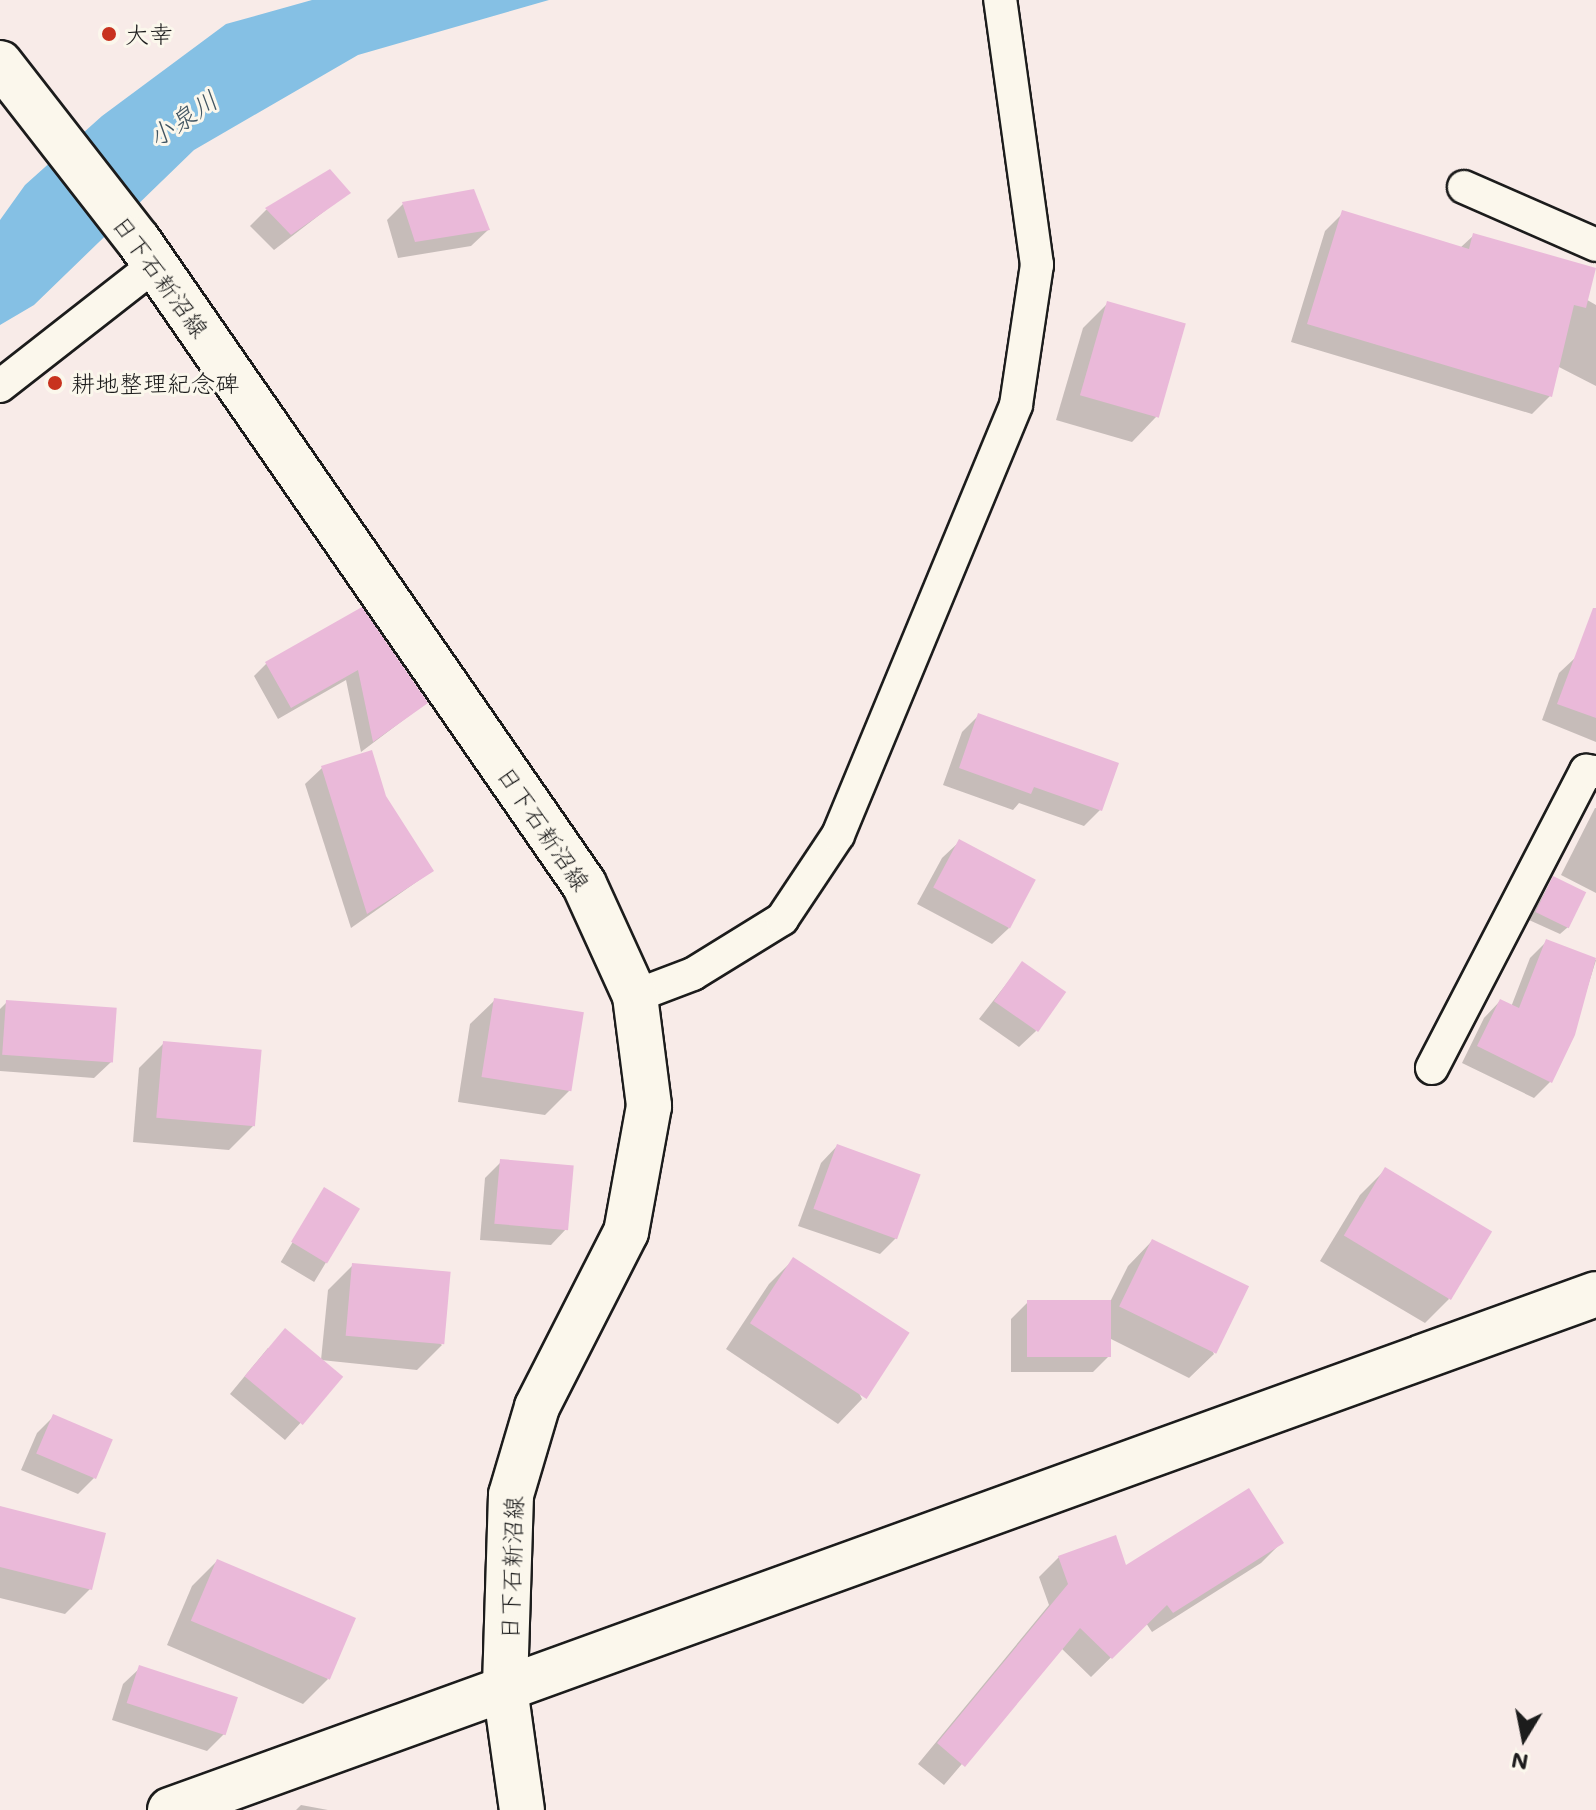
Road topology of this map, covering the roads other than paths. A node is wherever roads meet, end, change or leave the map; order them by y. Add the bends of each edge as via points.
1 (1000, 0) edge
2 (0, 63) edge
3 (1464, 187) dead end
4 (1596, 245) edge
5 (146, 253) junction
6 (0, 386) edge
7 (1596, 772) edge
8 (635, 996) junction
9 (1432, 1068) dead end
10 (1596, 1294) edge
11 (505, 1688) junction
12 (170, 1810) edge
13 (522, 1810) edge

1 - 8 street via 1037,265 1016,405 838,835 782,919 693,974
2 - 5 main road, 日下石新沼線
3 - 4 street
5 - 6 street
5 - 8 main road, 日下石新沼線 via 584,884
7 - 9 street via 1586,771
8 - 11 main road, 日下石新沼線 via 649,1106 626,1232 537,1407 511,1495
10 - 11 main road
11 - 12 main road
11 - 13 main road, 日下石新沼線

